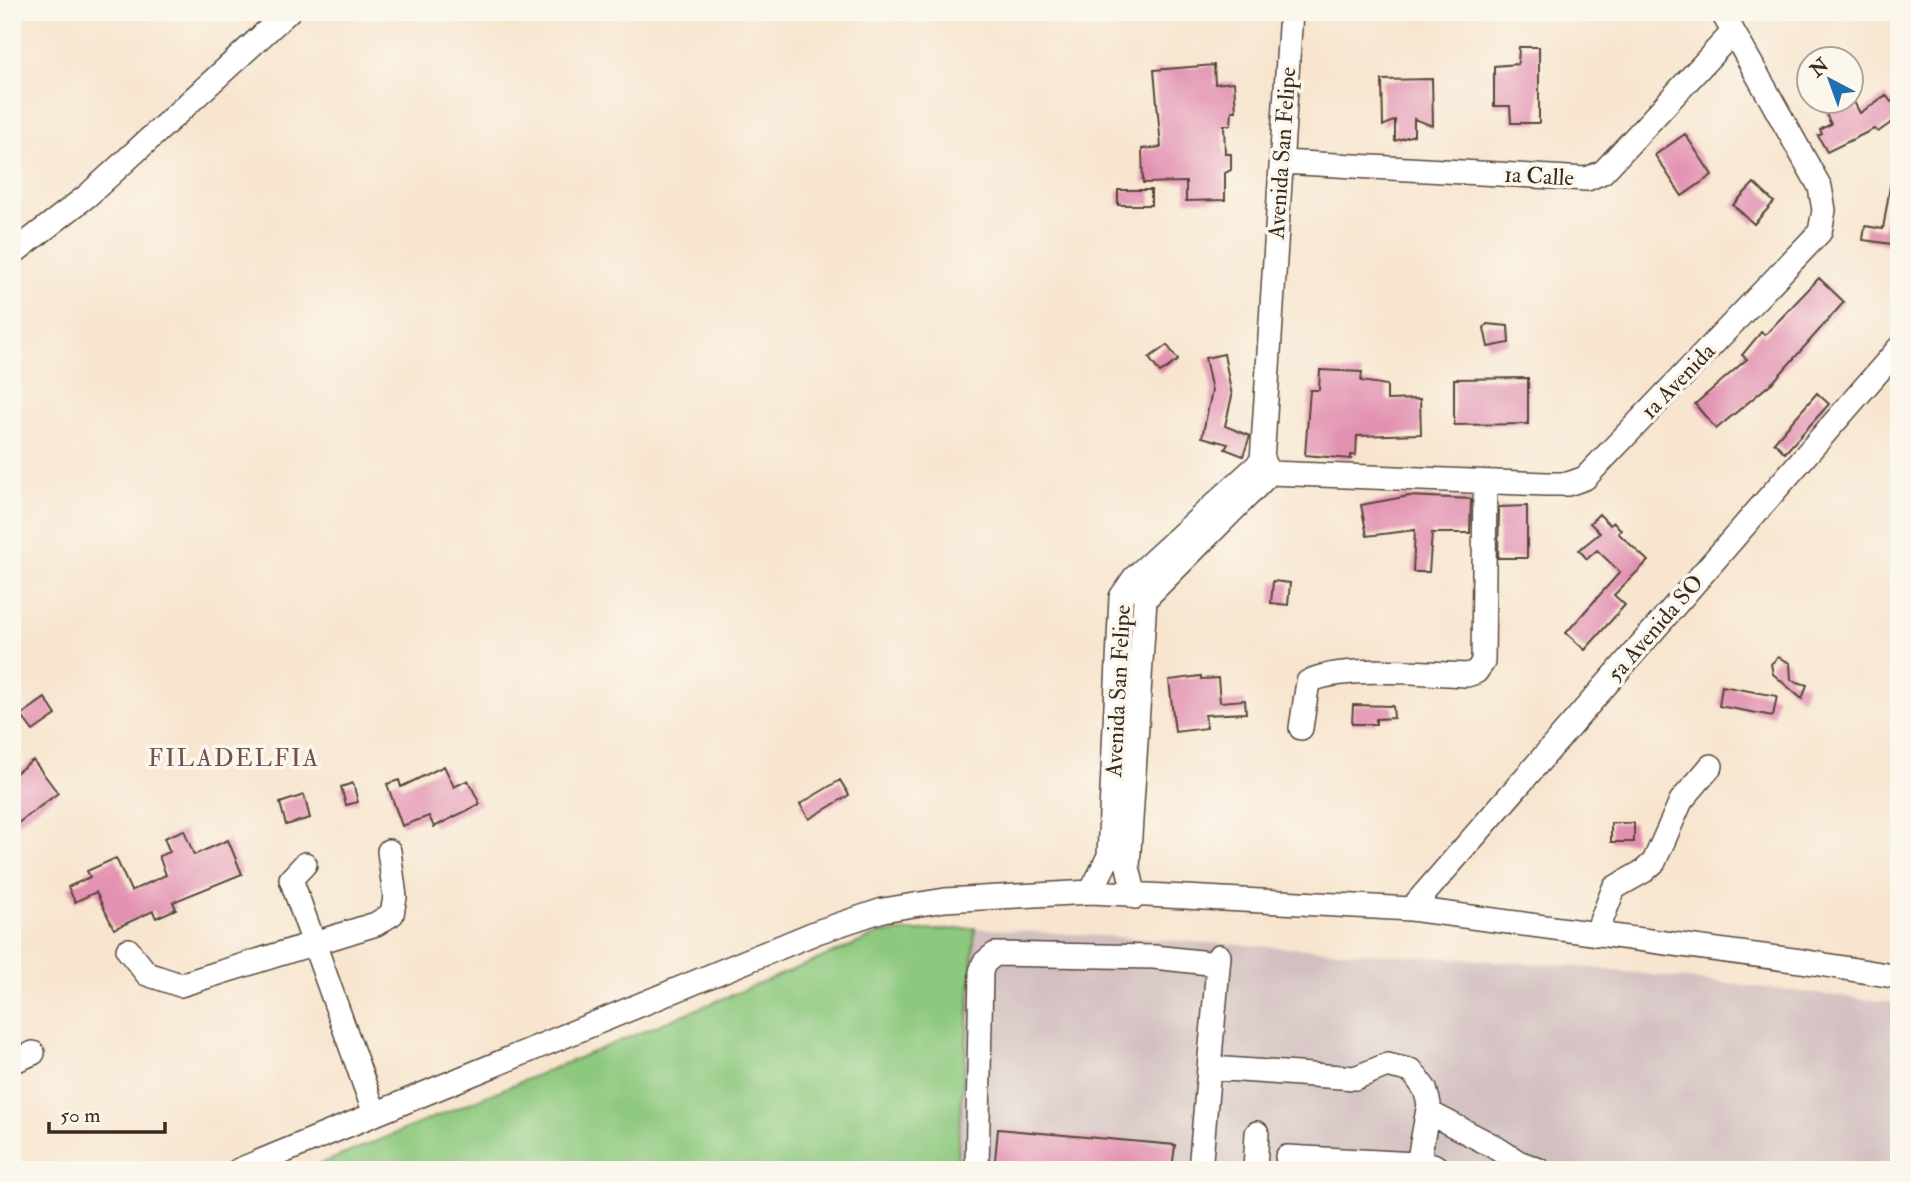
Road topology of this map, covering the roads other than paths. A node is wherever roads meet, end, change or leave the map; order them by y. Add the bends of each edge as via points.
1 (288, 12) edge
2 (1291, 12) edge
3 (1727, 22) edge
4 (1282, 162) junction
5 (12, 254) edge
6 (1899, 348) edge
7 (1266, 467) junction
8 (1485, 482) junction
9 (1301, 728) dead end
10 (1711, 766) dead end
11 (388, 851) dead end
12 (305, 864) dead end
13 (1091, 892) junction
14 (1135, 897) junction
15 (1411, 909) junction
16 (1596, 933) junction
17 (315, 942) junction
18 (128, 950) dead end
19 (1899, 977) edge
20 (1211, 1068) junction
21 (1428, 1112) junction
22 (375, 1114) junction
23 (1256, 1133) dead end
24 (1287, 1157) dead end
25 (1418, 1164) junction
26 (239, 1170) edge
27 (977, 1170) edge
28 (1200, 1170) edge
29 (1255, 1170) edge
30 (1441, 1170) edge
31 (1539, 1170) edge

1 - 5 street via 87,196
2 - 4 street, Avenida San Felipe
3 - 4 street, 1a Calle via 1603,172 1587,178
3 - 8 street, 1a Avenida via 1820,187 1824,210 1820,232 1585,478 1569,484
4 - 7 street, Avenida San Felipe
6 - 15 street, 5a Avenida SO
7 - 8 street, 1a Avenida
7 - 13 street, Avenida San Felipe via 1134,578 1121,597 1110,856
7 - 14 street, Avenida San Felipe via 1145,599 1128,867
8 - 9 street via 1483,662 1476,673 1319,676 1308,682
10 - 16 street via 1681,801 1654,862 1614,888
11 - 17 street via 395,897 392,914 376,924
12 - 17 street via 291,879
13 - 14 street
13 - 22 street via 945,900 883,910 817,932
14 - 15 street
15 - 16 street
16 - 19 street
17 - 18 street via 180,985 147,974
17 - 22 street
20 - 21 street via 1355,1078 1387,1065 1412,1071 1425,1089
20 - 27 street via 1218,960 995,954 981,972
20 - 28 street
21 - 25 street
21 - 31 street via 1518,1163
22 - 26 street
23 - 29 street
24 - 25 street
25 - 30 street

